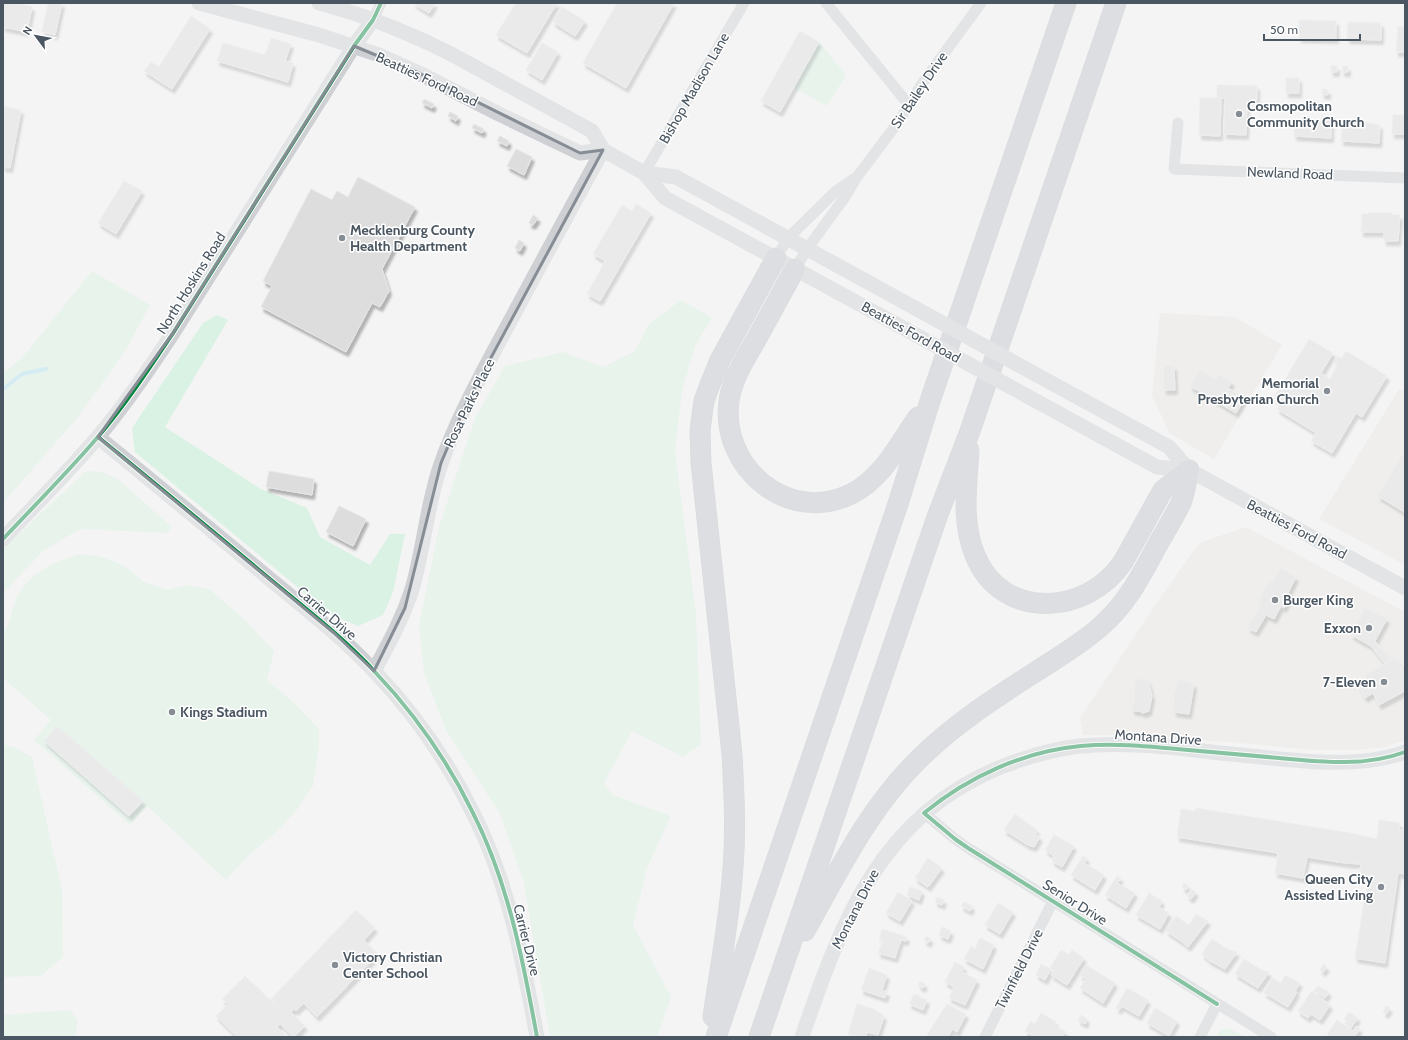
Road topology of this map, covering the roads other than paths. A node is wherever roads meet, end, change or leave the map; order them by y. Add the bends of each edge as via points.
1 (200, 3) edge
2 (319, 3) edge
3 (381, 3) edge
4 (744, 3) edge
5 (826, 3) edge
6 (981, 3) edge
7 (1066, 3) edge
8 (1116, 3) edge
9 (373, 20) junction
10 (354, 46) junction
11 (909, 105) junction
12 (1178, 123) dead end
13 (603, 150) junction
14 (644, 172) junction
15 (857, 177) junction
16 (1405, 178) edge
17 (788, 238) junction
18 (807, 249) junction
19 (776, 258) junction
20 (795, 269) junction
21 (930, 401) junction
22 (970, 431) junction
23 (98, 437) junction
24 (1189, 470) junction
25 (3, 539) edge
26 (1405, 588) edge
27 (374, 671) junction
28 (1405, 752) edge
29 (924, 813) junction
30 (1053, 901) junction
31 (779, 978) junction
32 (1217, 1004) junction
33 (537, 1037) edge
34 (710, 1037) edge
35 (716, 1037) edge
36 (759, 1037) edge
37 (802, 1037) edge
38 (984, 1037) edge
39 (1200, 1037) edge
40 (1271, 1037) edge

1 - 10 street, Beatties Ford Road
2 - 9 street
3 - 9 street
4 - 14 street, Bishop Madison Lane
5 - 11 street
6 - 11 street, Sir Bailey Drive
7 - 21 highway
8 - 22 highway
9 - 10 street, North Hoskins Road
9 - 13 street via 453,54 592,131
10 - 13 street, Beatties Ford Road via 419,72 580,153
10 - 23 street, North Hoskins Road via 173,333
11 - 15 street, Sir Bailey Drive
12 - 16 street, Newland Road via 1174,169
13 - 14 street, Beatties Ford Road
13 - 27 street, Rosa Parks Place via 481,375 452,434 431,497 413,587
14 - 17 street, Beatties Ford Road via 676,177
14 - 19 street, Beatties Ford Road via 665,198
15 - 17 street, Sir Bailey Drive via 836,191
15 - 18 street, Sir Bailey Drive via 845,198
17 - 18 street, Beatties Ford Road
17 - 19 street, Sir Bailey Drive
18 - 20 street, Sir Bailey Drive
18 - 24 street, Beatties Ford Road, bridge via 1169,447
19 - 20 street, Beatties Ford Road
19 - 34 highway via 714,372 704,401 700,431 701,463 734,792 734,859
20 - 21 highway via 739,370 731,391 728,415 732,438 741,459 756,477 775,493 796,502 819,504 842,499 863,488 879,472
20 - 24 street, Beatties Ford Road, bridge via 1157,467
21 - 35 highway via 898,504
22 - 24 highway via 966,516 972,547 981,567 994,583 1012,595 1032,602 1052,604 1071,601 1089,594 1104,584 1123,562 1163,490
22 - 31 highway via 937,517
23 - 25 street, North Hoskins Road
23 - 27 street, Carrier Drive via 322,623
24 - 26 street, Beatties Ford Road
24 - 31 highway via 1181,502 1136,584 1121,605 1092,634 956,726 904,775 861,831
27 - 33 street, Carrier Drive via 431,740 460,788 486,840 498,871 520,950
28 - 29 street, Montana Drive via 1358,762 1338,762 1122,745 1079,746 1039,754 995,769 958,788
29 - 30 street, Senior Drive via 954,838
29 - 37 street, Montana Drive via 896,841 865,886 844,927
30 - 32 street, Senior Drive
30 - 38 street, Twinfield Drive
31 - 36 highway
32 - 39 street
32 - 40 street, Senior Drive

